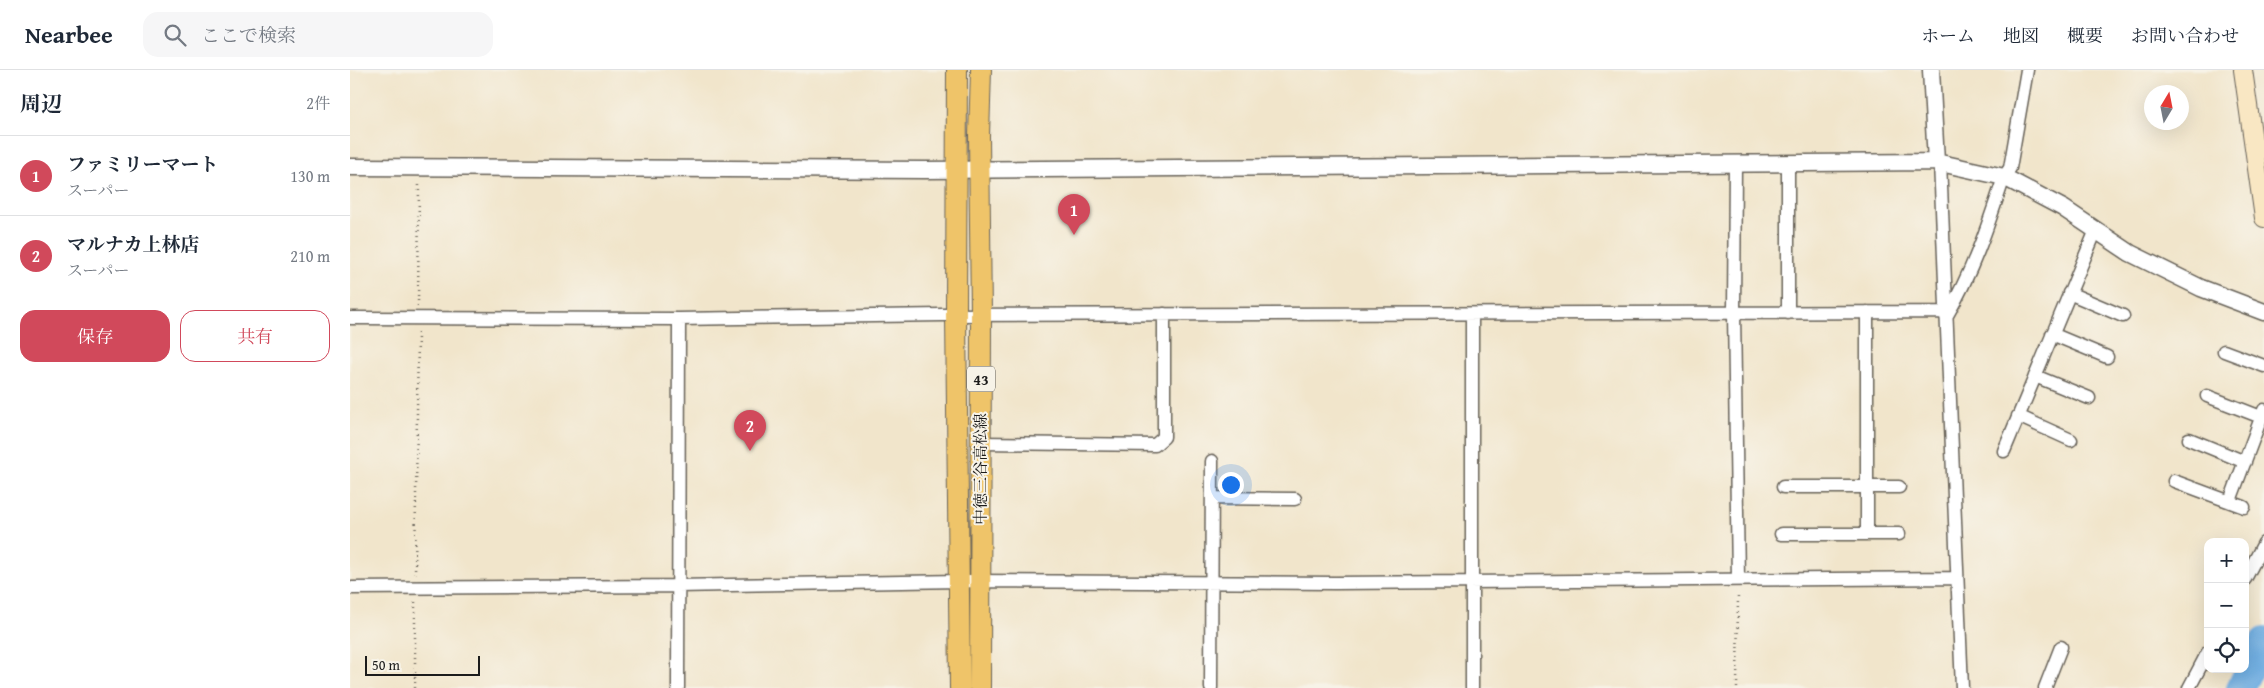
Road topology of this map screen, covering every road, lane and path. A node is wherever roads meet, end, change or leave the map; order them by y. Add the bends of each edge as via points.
1 (957, 70) edge
2 (981, 70) edge
3 (1931, 70) edge
4 (2027, 70) edge
5 (2243, 70) edge
6 (1938, 162) junction
7 (1735, 163) junction
8 (1788, 163) junction
9 (350, 168) edge
10 (419, 168) junction
11 (980, 169) junction
12 (956, 170) junction
13 (2004, 177) junction
14 (2264, 218) edge
15 (2096, 230) junction
16 (2070, 293) junction
17 (1867, 312) junction
18 (2264, 312) edge
19 (1734, 313) junction
20 (1788, 313) junction
21 (1164, 314) junction
22 (1472, 314) junction
23 (956, 315) junction
24 (981, 315) junction
25 (1946, 315) junction
26 (2124, 316) dead end
27 (350, 318) edge
28 (418, 318) junction
29 (679, 319) junction
30 (2052, 334) junction
31 (2224, 351) dead end
32 (2107, 357) dead end
33 (2264, 366) edge
34 (2035, 376) junction
35 (2207, 396) dead end
36 (2089, 398) dead end
37 (2263, 413) edge
38 (2018, 416) junction
39 (2189, 439) dead end
40 (2071, 440) dead end
41 (980, 443) junction
42 (2004, 451) dead end
43 (1212, 460) dead end
44 (2245, 462) junction
45 (2174, 481) dead end
46 (1899, 486) dead end
47 (1783, 487) dead end
48 (1867, 487) junction
49 (1212, 498) junction
50 (1295, 499) dead end
51 (2230, 501) junction
52 (2244, 507) dead end
53 (1781, 534) dead end
54 (1867, 534) junction
55 (1899, 534) dead end
56 (2264, 543) edge
57 (2249, 571) edge
58 (1957, 578) junction
59 (1738, 579) junction
60 (960, 581) junction
61 (981, 581) junction
62 (1472, 581) junction
63 (1210, 584) junction
64 (678, 586) junction
65 (350, 588) edge
66 (415, 588) junction
67 (2061, 647) dead end
68 (2204, 660) edge
69 (415, 688) edge
70 (678, 688) edge
71 (960, 688) edge
72 (980, 688) edge
73 (1211, 688) edge
74 (1472, 688) edge
75 (1737, 688) edge
76 (1962, 688) edge
77 (2045, 688) edge
78 (2189, 688) edge

1 - 12 main road, 中徳三谷高松線 / 43
2 - 11 main road, 中徳三谷高松線 / 43
3 - 6 street
4 - 13 street via 2010,168
5 - 14 main road
6 - 8 street
6 - 13 street
6 - 25 street
7 - 8 street
7 - 11 street
7 - 19 street
8 - 20 street
9 - 10 street
10 - 12 street
10 - 28 path
11 - 12 street
11 - 24 main road, 中徳三谷高松線 / 43
12 - 23 main road, 中徳三谷高松線 / 43
13 - 15 street via 2063,208
13 - 25 street via 1977,256 1962,290
15 - 16 street
15 - 18 street via 2130,253 2201,288
16 - 26 street
16 - 30 street
17 - 20 street
17 - 25 street
17 - 48 street
19 - 20 street
19 - 22 street
19 - 59 street
21 - 22 street
21 - 24 street
21 - 41 street via 1164,437 1155,445
22 - 62 street
23 - 24 street
23 - 29 street
23 - 60 main road, 中徳三谷高松線 / 43
24 - 41 main road, 中徳三谷高松線 / 43
25 - 58 street
27 - 28 street
28 - 29 street
28 - 66 path
29 - 64 street
30 - 32 street
30 - 34 street
31 - 33 street
34 - 36 street
34 - 38 street
35 - 37 street
37 - 44 street
38 - 40 street
38 - 42 street
39 - 44 street
41 - 61 main road, 中徳三谷高松線 / 43
43 - 49 street
44 - 51 street
45 - 51 street
46 - 48 street
47 - 48 street
48 - 54 street
49 - 50 street
49 - 63 street
51 - 52 street
53 - 54 street
54 - 55 street
56 - 57 street
58 - 59 street
58 - 76 street
59 - 62 street
59 - 75 path
60 - 61 street
60 - 64 street
60 - 71 main road, 中徳三谷高松線 / 43
61 - 63 street
61 - 72 main road, 中徳三谷高松線 / 43
62 - 63 street
62 - 74 street
63 - 73 street
64 - 66 street
64 - 70 street
65 - 66 street
66 - 69 path
67 - 77 street
68 - 78 street

